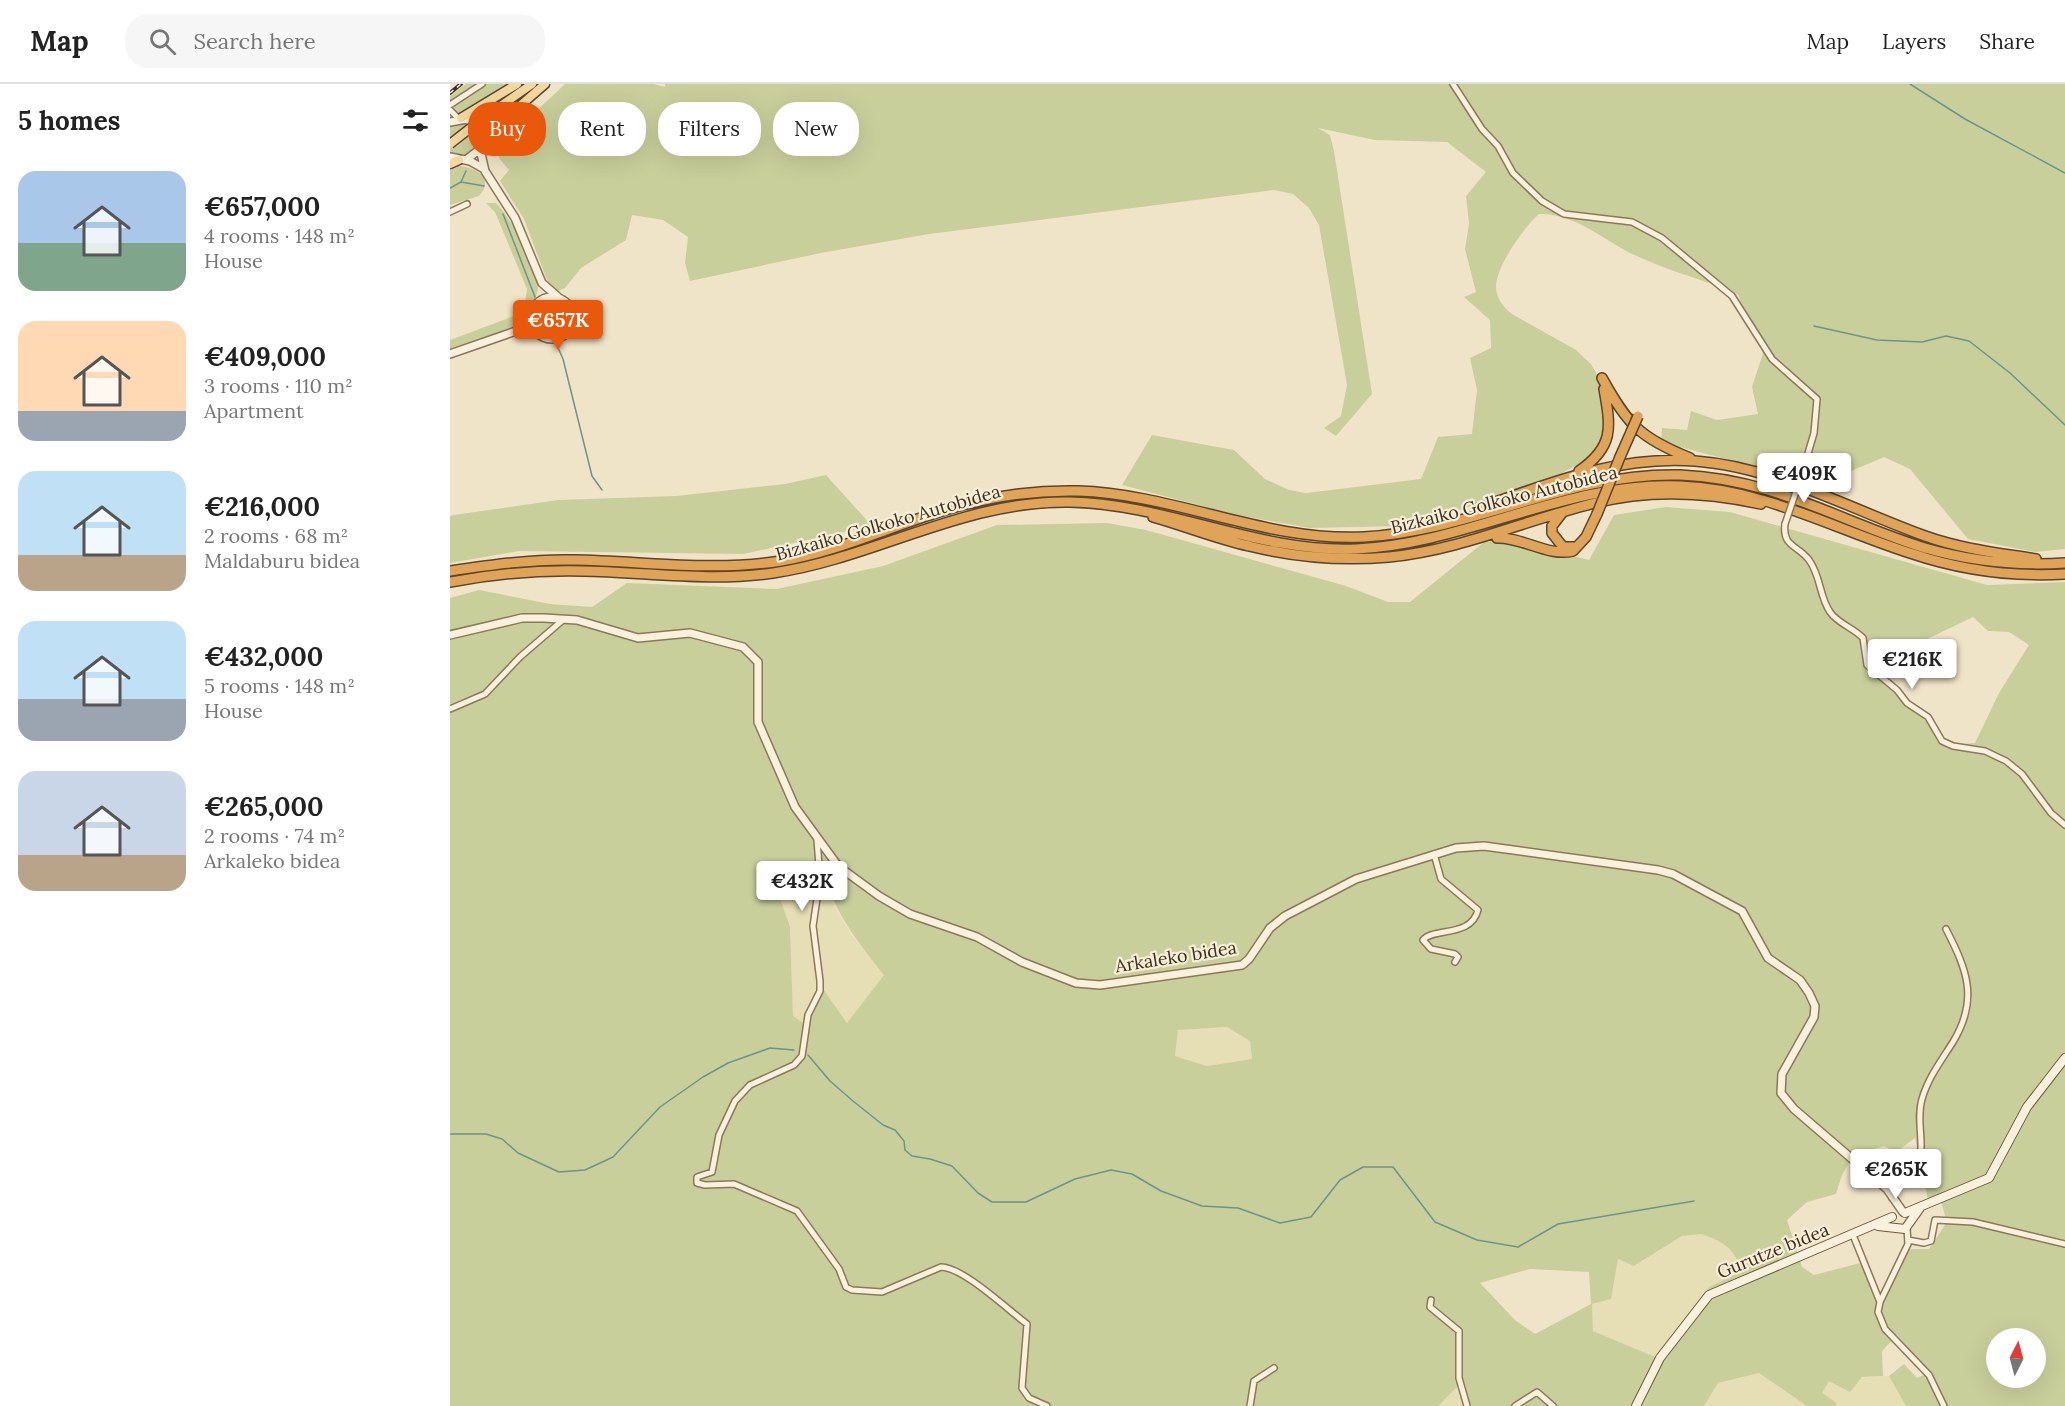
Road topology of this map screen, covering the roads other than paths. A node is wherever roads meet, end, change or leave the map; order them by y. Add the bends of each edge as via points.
1 (482, 84) edge
2 (517, 84) edge
3 (532, 84) edge
4 (545, 84) edge
5 (1452, 84) edge
6 (524, 102) edge
7 (450, 106) edge
8 (460, 118) junction
9 (468, 120) edge
10 (450, 122) edge
11 (450, 144) edge
12 (469, 156) edge
13 (482, 156) edge
14 (450, 157) edge
15 (463, 160) junction
16 (450, 164) edge
17 (486, 171) junction
18 (540, 279) junction
19 (558, 297) junction
20 (537, 303) junction
21 (532, 313) junction
22 (516, 331) junction
23 (537, 332) junction
24 (450, 354) edge
25 (1640, 413) dead end
26 (1695, 461) junction
27 (1575, 474) junction
28 (1784, 505) junction
29 (1133, 507) junction
30 (1564, 512) junction
31 (1459, 520) junction
32 (1484, 538) junction
33 (1582, 544) junction
34 (2063, 563) edge
35 (450, 571) edge
36 (2065, 574) edge
37 (450, 582) edge
38 (564, 619) junction
39 (450, 635) edge
40 (450, 709) edge
41 (2065, 825) edge
42 (817, 840) junction
43 (1434, 855) junction
44 (1946, 929) dead end
45 (1455, 962) dead end
46 (2065, 1058) edge
47 (1893, 1200) junction
48 (1921, 1208) junction
49 (1904, 1213) junction
50 (1893, 1216) junction
51 (1874, 1227) junction
52 (1904, 1231) junction
53 (1853, 1235) junction
54 (2065, 1244) edge
55 (1431, 1300) dead end
56 (1880, 1302) junction
57 (1274, 1368) dead end
58 (1047, 1406) edge
59 (1250, 1406) edge
60 (1467, 1406) edge
61 (1515, 1406) edge
62 (1553, 1406) edge
63 (1636, 1406) edge
64 (1944, 1406) edge

1 - 7 street
2 - 8 main road
3 - 11 main road, bridge
4 - 6 main road
5 - 41 street, bridge via 1513,173 1542,201 1564,214 1618,219 1645,227 1687,257 1738,303 1772,359 1817,399 1815,427 1784,533 1789,545 1809,560 1818,573 1831,615 1863,638 1871,669 1928,717 1942,741 2006,760
7 - 8 street
8 - 9 street
8 - 10 street
12 - 15 street
13 - 17 street
14 - 15 street
15 - 16 main road
15 - 17 street
17 - 18 street via 515,218
18 - 19 street
18 - 20 street
19 - 20 street
19 - 23 street via 572,309 571,328 555,339
20 - 21 street
21 - 22 street
21 - 23 street
22 - 23 street
22 - 24 street
25 - 33 highway, bridge
26 - 27 highway via 1632,463
26 - 27 highway via 1660,446 1630,423 1602,378 1608,434 1600,454
26 - 34 highway via 1773,478 1947,542
27 - 31 highway via 1467,513
28 - 29 highway, Bizkaiko Golkoko Autobidea via 1714,489 1631,487 1563,500 1427,540 1343,549 1267,541
28 - 30 highway via 1664,494 1623,497
28 - 36 highway, Bizkaiko Golkoko Autobidea via 1894,548 1957,566 2022,575
29 - 32 highway via 1149,516 1248,546 1340,558 1388,557
29 - 37 highway, Bizkaiko Golkoko Autobidea via 1046,502 991,509 829,561 747,576 542,571
30 - 32 highway
30 - 33 highway via 1552,526 1554,538 1567,548
31 - 34 highway, Bizkaiko Golkoko Autobidea via 1591,482 1629,476 1694,476 1764,487 1940,552 2005,562
31 - 35 highway, Bizkaiko Golkoko Autobidea via 1389,534 1317,537 1251,526 1141,498 1043,491 973,502 824,551 779,561 716,566 530,561
32 - 33 highway via 1510,537 1559,553 1573,551
38 - 39 street, Arkaleko bidea via 522,618
38 - 40 street via 484,694
38 - 42 street, Arkaleko bidea via 638,638 690,633 731,642 753,654 759,672 758,722 795,807
42 - 43 street, Arkaleko bidea via 851,878 907,912 977,937 1058,976 1089,985 1242,965 1270,928 1285,916 1356,879
42 - 58 street via 820,878 813,926 820,991 808,1014 799,1062 760,1079 742,1092 719,1135 712,1172 697,1177 697,1183 734,1184 797,1211 839,1269 846,1287 852,1290 882,1292 941,1267 980,1286 1027,1324 1022,1388 1033,1401
43 - 45 street via 1441,879 1478,910 1454,932 1429,935 1423,940 1431,949 1455,954
43 - 47 street, Arkaleko bidea via 1462,846 1484,846 1658,870 1742,911 1768,958 1800,980 1815,1006 1814,1017 1782,1074 1779,1085 1783,1096 1887,1189
44 - 47 street via 1965,967 1966,1010 1959,1032 1922,1098 1920,1159 1896,1184
46 - 48 main road via 2027,1107 1989,1178
47 - 49 street
47 - 50 street
48 - 49 main road
48 - 52 main road
49 - 50 main road
49 - 52 main road via 1909,1218
50 - 51 main road
50 - 52 main road
51 - 52 main road
51 - 53 main road, Gurutze bidea
52 - 54 street via 1924,1243 1931,1241 1935,1220 1973,1222
52 - 56 street via 1896,1268
53 - 56 street
53 - 63 main road, Gurutze bidea via 1709,1295 1660,1358
55 - 60 street via 1430,1307 1459,1331 1459,1378
56 - 64 street via 1880,1322 1929,1375
57 - 59 street via 1254,1381
61 - 62 street via 1537,1392

